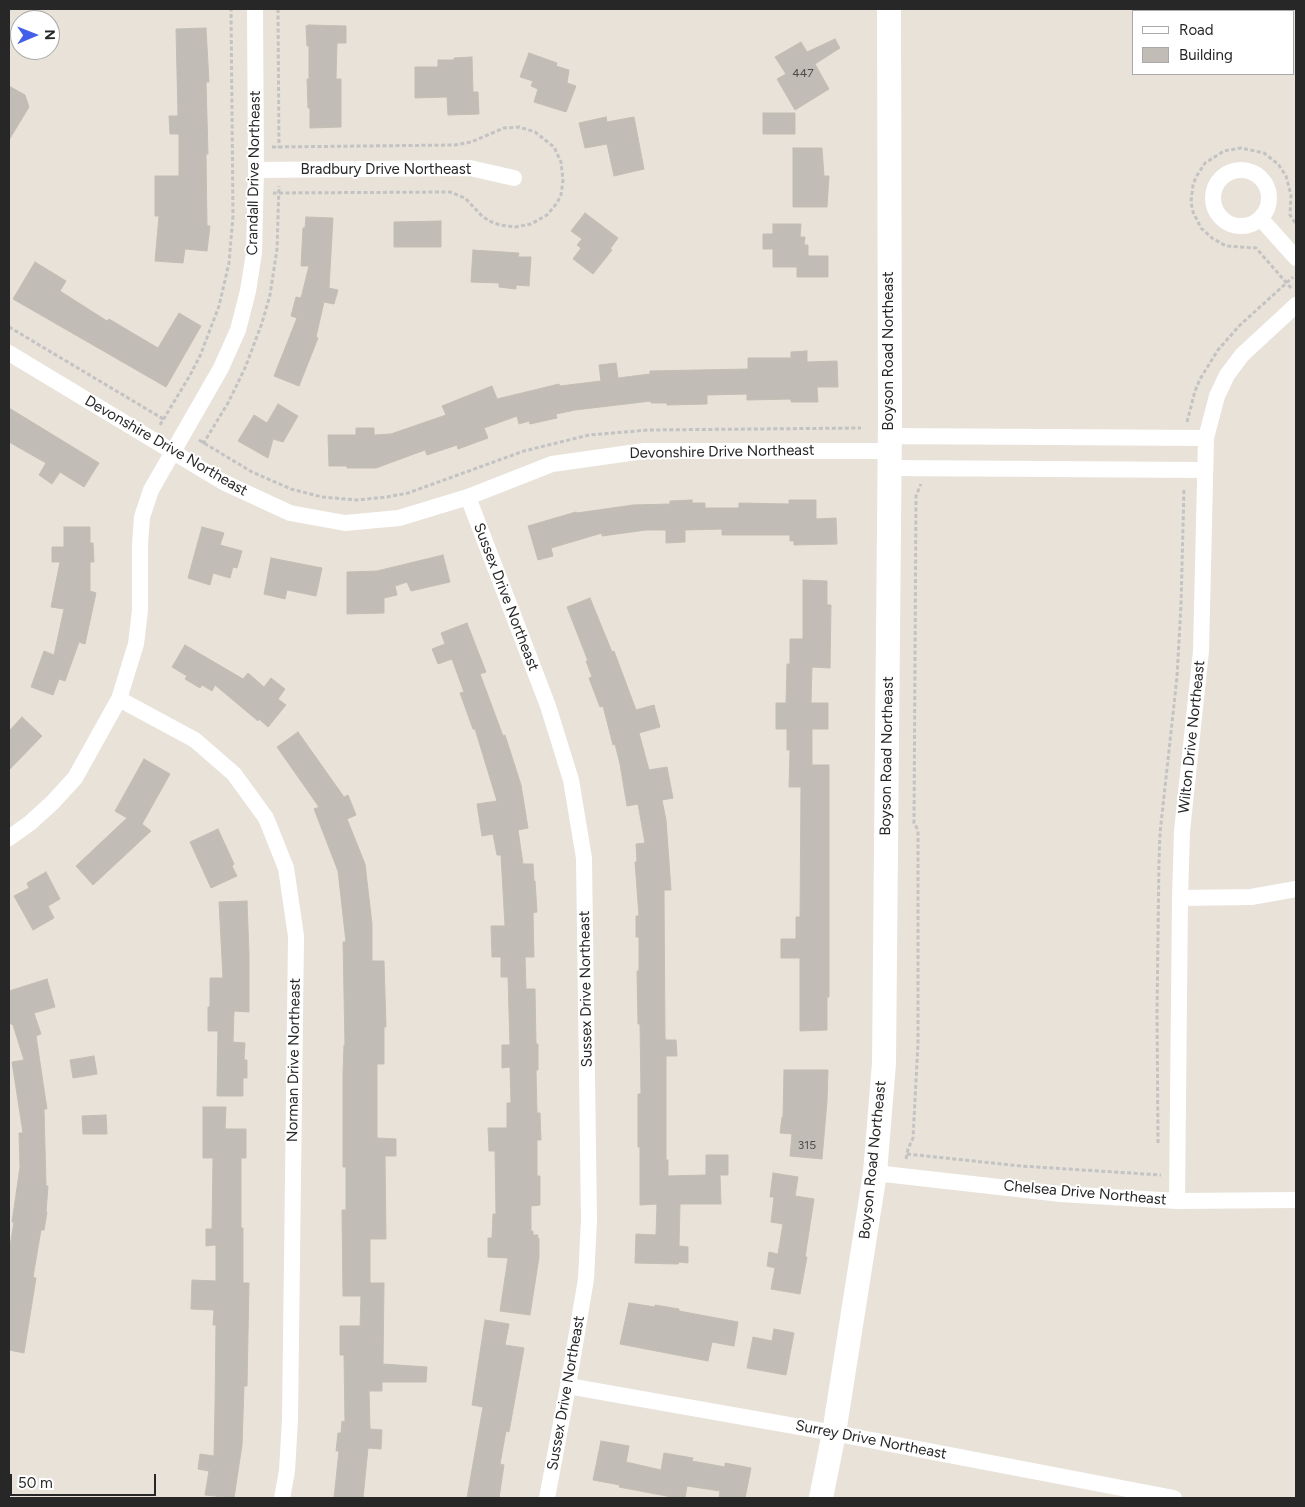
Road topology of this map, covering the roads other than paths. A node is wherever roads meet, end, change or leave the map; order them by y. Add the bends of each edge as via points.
1 (255, 9) edge
2 (889, 9) edge
3 (256, 170) junction
4 (514, 178) dead end
5 (1261, 219) dead end
6 (1296, 258) edge
7 (1294, 297) edge
8 (9, 353) edge
9 (1206, 438) junction
10 (172, 452) junction
11 (889, 452) junction
12 (1205, 470) junction
13 (468, 497) junction
14 (119, 699) junction
15 (9, 838) edge
16 (1296, 889) edge
17 (1180, 898) junction
18 (875, 1173) junction
19 (1296, 1200) edge
20 (1177, 1201) junction
21 (568, 1386) junction
22 (834, 1433) junction
23 (282, 1498) edge
24 (547, 1498) edge
25 (821, 1498) edge
26 (1174, 1498) edge

1 - 3 street, Crandall Drive Northeast
2 - 11 main road, Boyson Road Northeast
3 - 4 street, Bradbury Drive Northeast via 470,168
3 - 10 street, Crandall Drive Northeast via 254,253 238,330 221,368
5 - 6 street
7 - 9 street, Wilton Drive Northeast via 1227,375 1217,396
8 - 10 street, Devonshire Drive Northeast
9 - 11 street, Devonshire Drive Northeast
9 - 12 street, Wilton Drive Northeast
10 - 13 street, Devonshire Drive Northeast via 223,482 290,513 344,523 399,518
10 - 14 street, Crandall Drive Northeast via 150,490 142,517 136,644
11 - 12 street, Devonshire Drive Northeast
11 - 13 street, Devonshire Drive Northeast via 644,450 552,464
11 - 18 main road, Boyson Road Northeast via 884,1063
12 - 17 street, Wilton Drive Northeast via 1201,651 1182,831
13 - 21 street, Sussex Drive Northeast via 548,706 571,780 584,858 589,1220 586,1279
14 - 15 street, Crandall Drive Northeast via 75,778 30,824
14 - 23 street, Norman Drive Northeast via 195,740 234,774 266,818 286,868 296,936 290,1419
16 - 17 street via 1251,896
17 - 20 street, Wilton Drive Northeast
18 - 20 street, Chelsea Drive Northeast via 1061,1194
18 - 22 main road, Boyson Road Northeast
19 - 20 street, Chelsea Drive Northeast
21 - 22 street, Surrey Drive Northeast
21 - 24 street, Sussex Drive Northeast
22 - 25 main road, Boyson Road Northeast
22 - 26 street, Surrey Drive Northeast

